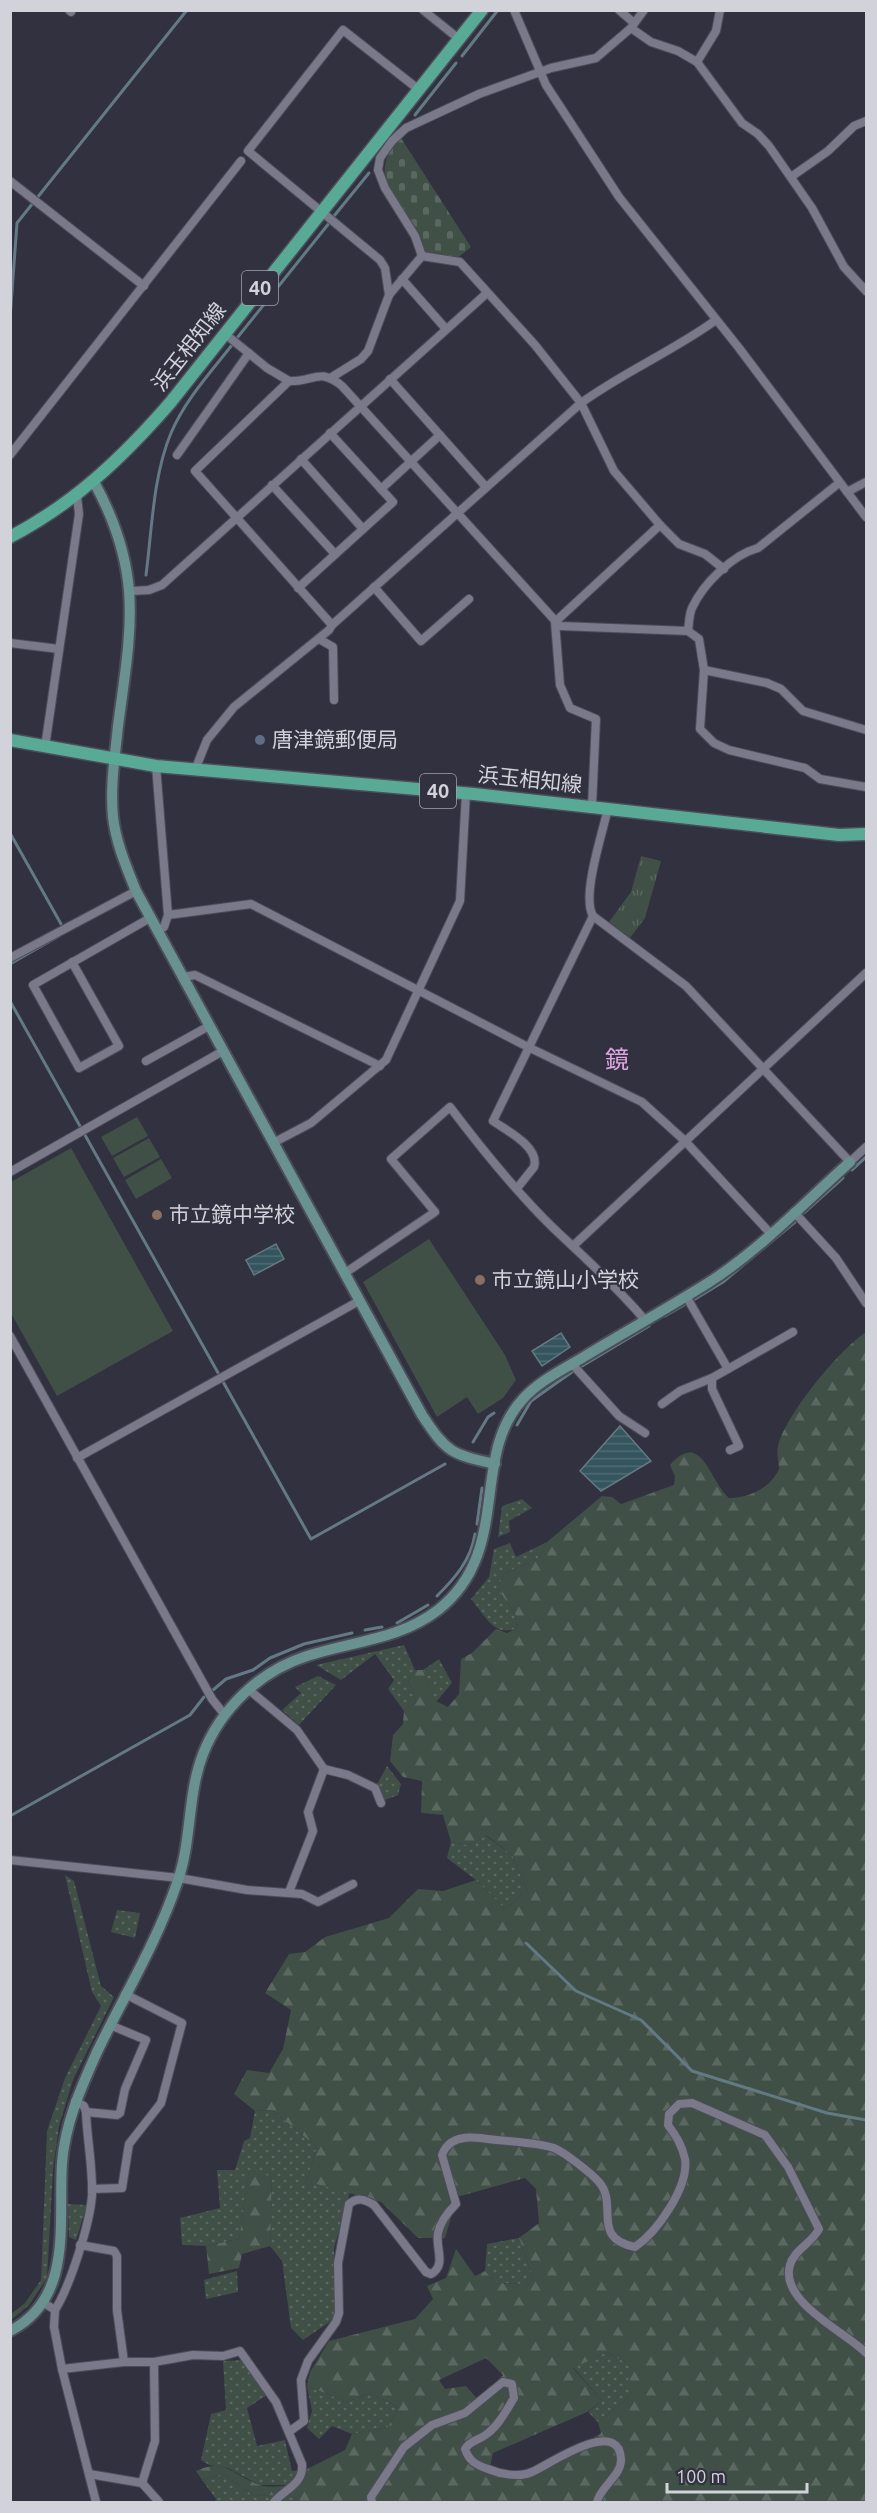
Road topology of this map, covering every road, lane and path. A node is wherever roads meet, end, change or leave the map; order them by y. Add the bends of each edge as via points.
1 (423, 10) edge
2 (482, 10) edge
3 (514, 10) edge
4 (619, 10) edge
5 (644, 10) edge
6 (720, 10) edge
7 (633, 25) junction
8 (459, 39) junction
9 (696, 62) junction
10 (538, 72) junction
11 (418, 89) junction
12 (867, 122) edge
13 (241, 161) dead end
14 (791, 177) junction
15 (13, 183) edge
16 (10, 194) edge
17 (321, 210) junction
18 (422, 256) junction
19 (402, 279) junction
20 (144, 286) junction
21 (865, 287) edge
22 (487, 292) junction
23 (389, 295) junction
24 (716, 320) junction
25 (446, 329) junction
26 (224, 333) junction
27 (249, 353) junction
28 (332, 377) junction
29 (390, 379) junction
30 (290, 381) junction
31 (581, 403) junction
32 (360, 406) junction
33 (330, 433) junction
34 (440, 435) junction
35 (10, 455) edge
36 (177, 455) dead end
37 (301, 459) junction
38 (411, 461) junction
39 (94, 482) junction
40 (867, 482) edge
41 (838, 483) junction
42 (272, 485) junction
43 (486, 487) junction
44 (381, 489) junction
45 (847, 492) junction
46 (76, 496) junction
47 (458, 512) junction
48 (236, 517) junction
49 (867, 517) edge
50 (660, 525) junction
51 (363, 529) junction
52 (10, 537) edge
53 (335, 555) junction
54 (724, 569) junction
55 (374, 587) junction
56 (298, 588) junction
57 (131, 591) junction
58 (469, 599) dead end
59 (555, 622) junction
60 (332, 625) junction
61 (688, 631) junction
62 (319, 639) junction
63 (10, 643) edge
64 (59, 649) junction
65 (704, 670) junction
66 (334, 700) dead end
67 (867, 730) edge
68 (10, 740) edge
69 (45, 747) junction
70 (114, 760) junction
71 (156, 766) junction
72 (195, 770) junction
73 (867, 788) edge
74 (466, 793) junction
75 (592, 806) junction
76 (608, 808) junction
77 (866, 835) edge
78 (136, 891) junction
79 (168, 915) junction
80 (593, 916) junction
81 (150, 918) junction
82 (157, 931) junction
83 (10, 957) edge
84 (72, 962) junction
85 (867, 973) edge
86 (183, 977) junction
87 (418, 991) junction
88 (209, 1026) junction
89 (528, 1047) junction
90 (223, 1052) junction
91 (146, 1061) dead end
92 (380, 1066) junction
93 (764, 1067) junction
94 (684, 1141) junction
95 (273, 1143) junction
96 (867, 1148) edge
97 (850, 1162) junction
98 (10, 1172) edge
99 (518, 1187) junction
100 (794, 1212) junction
101 (770, 1233) junction
102 (573, 1246) junction
103 (345, 1274) junction
104 (686, 1296) junction
105 (359, 1300) junction
106 (867, 1303) edge
107 (645, 1320) junction
108 (793, 1332) dead end
109 (10, 1336) edge
110 (572, 1364) junction
111 (728, 1369) junction
112 (712, 1378) junction
113 (662, 1404) dead end
114 (645, 1433) dead end
115 (730, 1450) dead end
116 (77, 1458) junction
117 (495, 1464) junction
118 (248, 1689) junction
119 (224, 1714) junction
120 (324, 1769) junction
121 (381, 1803) dead end
122 (10, 1860) edge
123 (179, 1878) junction
124 (353, 1884) dead end
125 (289, 1892) junction
126 (125, 1994) junction
127 (110, 2025) junction
128 (75, 2102) junction
129 (86, 2112) junction
130 (92, 2189) junction
131 (80, 2245) junction
132 (44, 2303) junction
133 (55, 2310) junction
134 (10, 2331) edge
135 (867, 2353) edge
136 (124, 2362) junction
137 (154, 2362) junction
138 (62, 2369) junction
139 (290, 2431) junction
140 (89, 2474) junction
141 (142, 2482) junction
142 (96, 2502) edge
143 (159, 2502) edge
144 (274, 2502) edge
145 (372, 2502) edge
146 (597, 2502) edge

1 - 8 street
2 - 8 main road, 浜玉相知線 / 40
3 - 10 street
4 - 7 street
5 - 7 street
6 - 9 street via 716,31
7 - 9 street via 651,42
7 - 10 street via 596,58
8 - 11 main road, 浜玉相知線 / 40
9 - 14 street via 742,123 769,146
10 - 18 street via 406,128 380,158 378,170 385,188 415,236
10 - 24 street via 619,197
11 - 17 main road, 浜玉相知線 / 40
11 - 17 street via 343,30 248,151
12 - 14 street via 854,126 828,151
13 - 20 street
14 - 21 street via 844,267
15 - 16 street
15 - 20 street
17 - 23 street via 380,260
17 - 26 main road, 浜玉相知線 / 40
18 - 19 street
18 - 22 street via 460,262
19 - 23 street
19 - 25 street
20 - 35 street
22 - 25 street
22 - 31 street
23 - 28 street via 368,351
24 - 31 street
24 - 41 street
25 - 29 street
26 - 27 street
26 - 39 main road, 浜玉相知線 / 40 via 131,448
27 - 30 street
27 - 36 street
28 - 30 street via 322,374
28 - 32 street
29 - 32 street
29 - 34 street
30 - 48 street via 195,471
31 - 43 street
31 - 50 street via 614,471
32 - 33 street
32 - 38 street
33 - 37 street
33 - 44 street
34 - 38 street
34 - 43 street
37 - 42 street
37 - 51 street
38 - 44 street
38 - 47 street
39 - 46 main road, 浜玉相知線 / 40
39 - 57 street via 120,536
40 - 45 street
41 - 45 street
41 - 54 street via 758,548
42 - 48 street
42 - 53 street
43 - 47 street
44 - 51 street via 393,502
45 - 49 street
46 - 52 main road, 浜玉相知線 / 40
46 - 64 street via 79,514
47 - 55 street
47 - 59 street
48 - 56 street
48 - 57 street via 162,585
50 - 54 street via 679,544 705,554
50 - 59 street
51 - 53 street
53 - 56 street
54 - 61 street via 692,609
55 - 58 street via 422,641
55 - 60 street
56 - 60 street
57 - 70 street via 130,638
59 - 61 street via 560,626
59 - 75 street via 560,685 570,708 596,718
60 - 62 street
61 - 65 street via 699,639
62 - 66 street via 333,647
62 - 72 street via 234,707 207,740
63 - 64 street
64 - 69 street
65 - 67 street via 767,683 781,689 803,711
65 - 73 street via 700,729 714,743 805,768 820,778
68 - 69 main road, 浜玉相知線 / 40
69 - 70 main road, 浜玉相知線 / 40
70 - 71 main road, 浜玉相知線 / 40
70 - 78 street via 113,816 117,842
71 - 72 main road, 浜玉相知線 / 40
71 - 79 street
72 - 74 main road, 浜玉相知線 / 40
74 - 75 main road, 浜玉相知線 / 40
74 - 87 street via 460,901
75 - 76 main road, 浜玉相知線 / 40
76 - 77 main road, 浜玉相知線 / 40
76 - 80 street via 589,894
78 - 81 street
78 - 83 street
79 - 82 street via 164,927
79 - 87 street via 251,904
80 - 89 street
80 - 93 street via 686,986
81 - 82 street
81 - 84 street
82 - 86 street
84 - 84 street via 33,985 79,1068 119,1046
85 - 93 street
86 - 88 street
86 - 92 street via 195,975
87 - 89 street
87 - 92 street
88 - 90 street
88 - 91 street
89 - 94 street via 642,1102
89 - 99 street via 493,1121 533,1155 534,1167
90 - 95 street
90 - 98 street
92 - 95 street via 311,1123
93 - 94 street
93 - 97 street
94 - 101 street
94 - 102 street
95 - 103 street
96 - 97 street
97 - 100 street
99 - 102 street
99 - 103 street via 450,1107 391,1159 435,1212
100 - 101 street
100 - 106 street via 836,1258
101 - 104 street
102 - 107 street
103 - 105 street
104 - 107 street
104 - 111 street
105 - 116 street
105 - 117 street via 422,1415 444,1447 454,1454
107 - 110 street
108 - 111 street
109 - 116 street
110 - 114 street via 619,1416
110 - 117 street via 537,1386 514,1410
111 - 112 street
112 - 113 street via 680,1391
112 - 115 street via 712,1389 739,1446
116 - 119 street
117 - 118 street via 483,1542 472,1572 444,1605 393,1635 309,1655 281,1666
118 - 119 street
118 - 120 street via 297,1730
119 - 123 street via 204,1750 194,1781
120 - 121 street via 375,1788
120 - 125 street via 308,1812 313,1831
122 - 123 street
123 - 125 street via 247,1890
123 - 126 street
124 - 125 street via 318,1902
126 - 127 street
126 - 130 street via 182,2024 161,2103 129,2144 122,2188
127 - 128 street
127 - 129 street via 147,2040 120,2112
128 - 129 street via 84,2106
128 - 132 street via 62,2160 59,2263
129 - 130 street
130 - 131 street
131 - 133 street
131 - 136 street via 114,2251 117,2256 117,2310
132 - 133 street
132 - 134 street
133 - 138 street
135 - 139 street via 812,2312 790,2281 790,2265 819,2229 788,2167 765,2135 692,2103 679,2104 669,2115 668,2125 679,2140 685,2161 677,2196 646,2239 635,2247 616,2239 608,2227 605,2191 598,2181 554,2148 474,2137 457,2138 445,2147 442,2155 456,2204 440,2228 440,2264 431,2274 374,2205 365,2199 349,2204 338,2263 339,2313 308,2361 301,2380 304,2421
136 - 137 street
136 - 138 street
137 - 139 street via 240,2351 269,2389
137 - 141 street via 155,2441
138 - 140 street
139 - 144 street via 303,2473
140 - 141 street
140 - 142 street
141 - 143 street
145 - 146 street via 371,2497 404,2447 432,2425 470,2409 503,2382 512,2384 514,2398 499,2422 485,2436 469,2443 465,2449 467,2456 474,2464 502,2474 531,2474 563,2454 598,2441 608,2443 621,2457 620,2466

